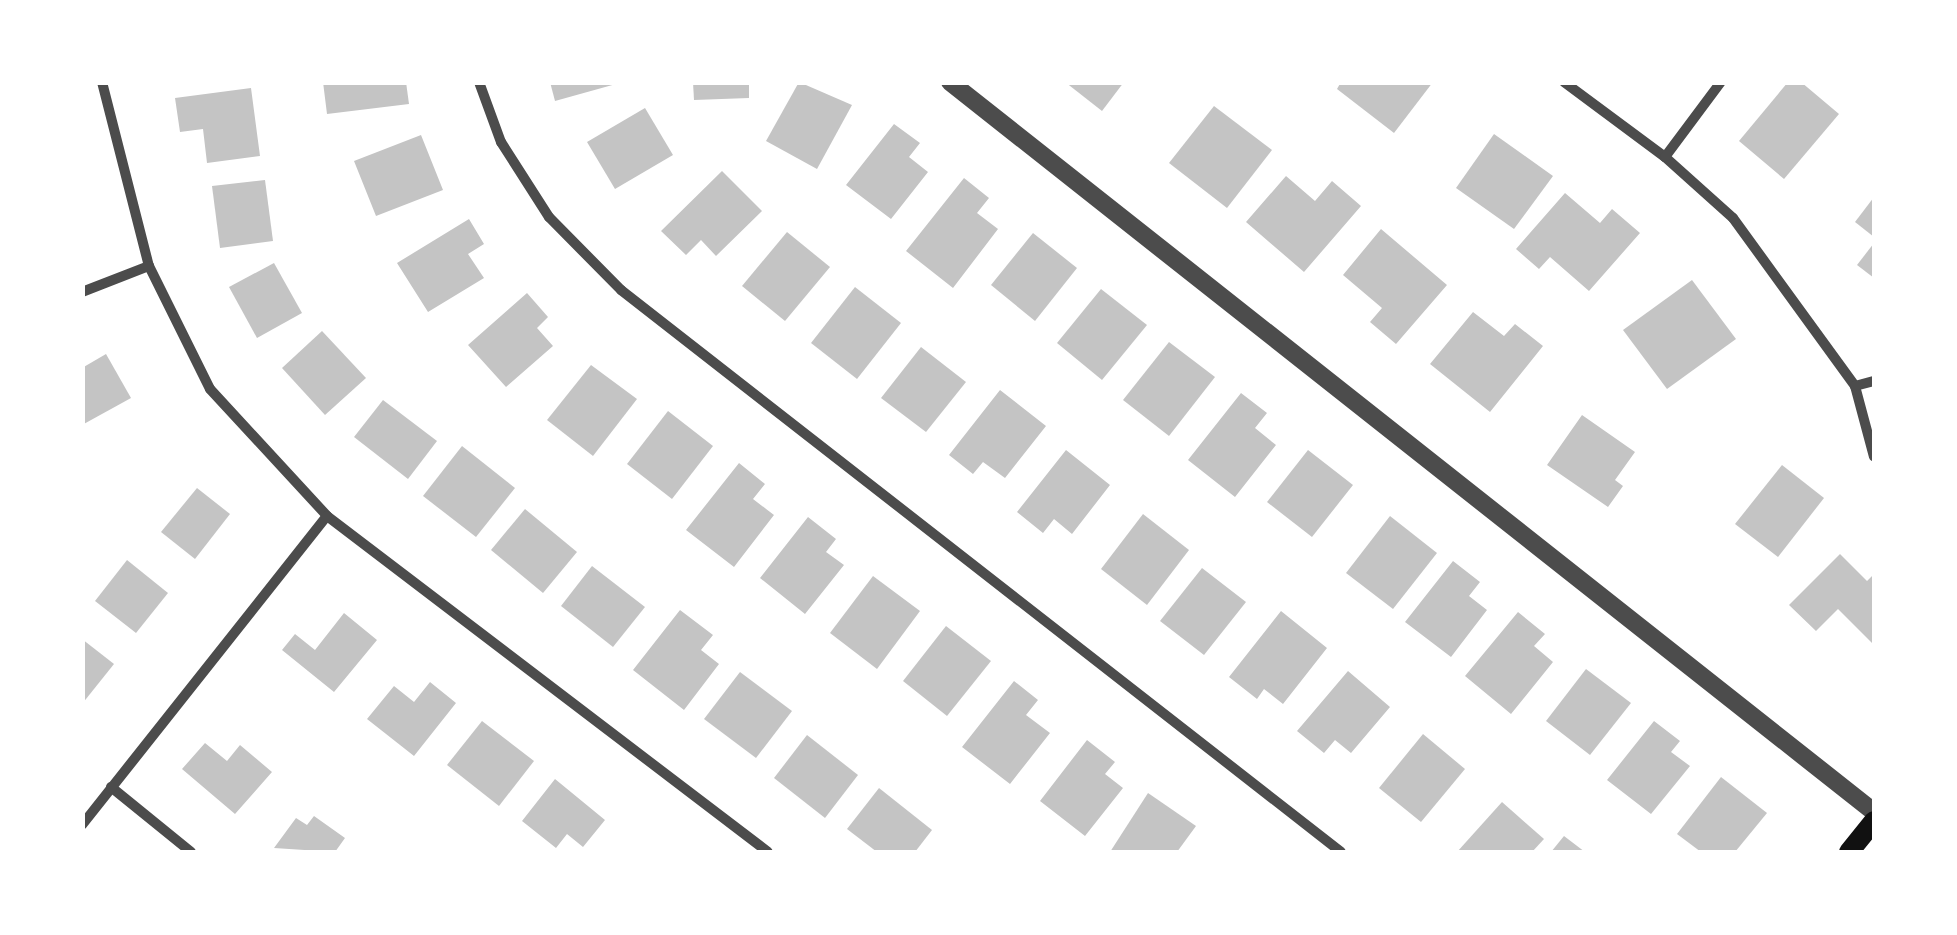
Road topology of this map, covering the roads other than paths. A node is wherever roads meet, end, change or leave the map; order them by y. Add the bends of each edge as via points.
1 (102, 82) edge
2 (479, 82) edge
3 (950, 82) edge
4 (1564, 82) edge
5 (1721, 82) edge
6 (1665, 157) junction
7 (149, 266) junction
8 (82, 292) edge
9 (1874, 381) edge
10 (1855, 386) junction
11 (1874, 456) edge
12 (327, 516) junction
13 (111, 787) junction
14 (1874, 812) edge
15 (1874, 821) edge
16 (82, 824) edge
17 (191, 852) edge
18 (768, 852) edge
19 (1341, 852) edge
20 (1849, 852) edge

1 - 7 street
2 - 19 street via 501,142 550,217 621,290
3 - 14 street
4 - 6 street
5 - 6 street
6 - 10 street via 1733,218
7 - 8 street
7 - 12 street via 210,389
9 - 10 street
10 - 11 street
12 - 13 street
12 - 18 street
13 - 16 street
13 - 17 street
15 - 20 main road

